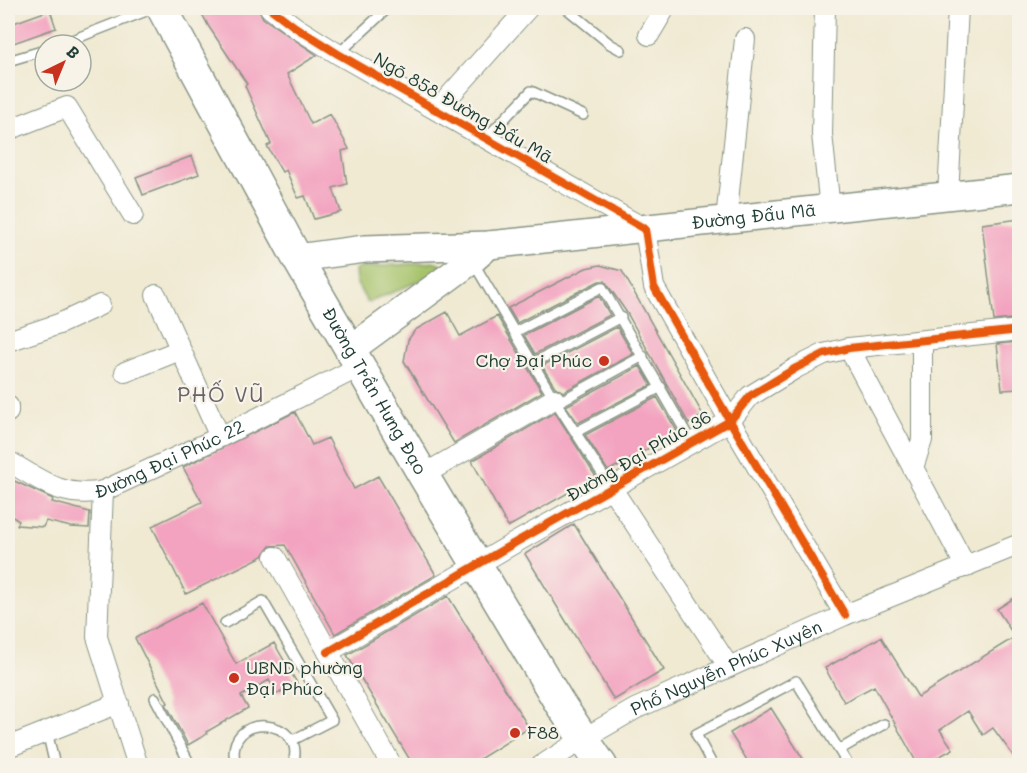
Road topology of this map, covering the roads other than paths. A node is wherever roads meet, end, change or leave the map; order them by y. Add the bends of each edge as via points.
1 (154, 8) edge
2 (162, 8) edge
3 (270, 8) edge
4 (388, 8) edge
5 (528, 8) edge
6 (566, 8) edge
7 (665, 8) edge
8 (825, 8) edge
9 (958, 8) edge
10 (90, 33) edge
11 (649, 34) dead end
12 (745, 39) dead end
13 (621, 50) dead end
14 (33, 54) edge
15 (338, 54) junction
16 (8, 62) edge
17 (436, 110) junction
18 (583, 115) dead end
19 (8, 130) edge
20 (486, 138) junction
21 (1020, 188) edge
22 (948, 196) junction
23 (830, 209) junction
24 (134, 215) dead end
25 (726, 220) junction
26 (645, 228) junction
27 (481, 253) junction
28 (297, 258) junction
29 (156, 295) dead end
30 (100, 305) dead end
31 (621, 317) junction
32 (1020, 330) edge
33 (514, 332) junction
34 (8, 341) edge
35 (922, 341) junction
36 (849, 348) junction
37 (180, 350) junction
38 (643, 356) junction
39 (356, 358) junction
40 (533, 363) junction
41 (125, 372) dead end
42 (661, 387) junction
43 (556, 401) junction
44 (8, 406) edge
45 (8, 412) edge
46 (730, 421) junction
47 (576, 432) junction
48 (220, 437) junction
49 (692, 443) junction
50 (8, 461) edge
51 (913, 468) junction
52 (423, 475) junction
53 (612, 489) junction
54 (103, 491) junction
55 (1020, 544) edge
56 (275, 557) dead end
57 (477, 565) junction
58 (966, 567) junction
59 (845, 615) junction
60 (225, 623) dead end
61 (328, 652) junction
62 (729, 667) junction
63 (155, 698) dead end
64 (119, 703) junction
65 (884, 724) dead end
66 (47, 731) junction
67 (583, 739) junction
68 (291, 741) junction
69 (8, 747) edge
70 (839, 750) junction
71 (55, 765) edge
72 (138, 765) edge
73 (191, 765) edge
74 (236, 765) edge
75 (292, 765) edge
76 (392, 765) edge
77 (541, 765) edge
78 (602, 765) edge
79 (713, 765) edge
80 (849, 765) edge

1 - 10 lane
2 - 28 main road, Đường Trần Hưng Đạo
3 - 15 street, Ngõ 858 Đường Đấu Mã
4 - 15 lane
5 - 17 street
6 - 13 lane
7 - 11 street
8 - 23 street via 822,134
9 - 22 street
12 - 25 street
14 - 16 lane
15 - 17 street, Ngõ 858 Đường Đấu Mã
17 - 20 street, Ngõ 858 Đường Đấu Mã
18 - 20 lane via 531,91
19 - 24 street via 66,107
20 - 26 street, Ngõ 858 Đường Đấu Mã
21 - 22 street, Đường Đấu Mã
22 - 23 street, Đường Đấu Mã
23 - 25 street, Đường Đấu Mã
25 - 26 street, Đường Đấu Mã
26 - 27 street, Đường Đấu Mã
26 - 46 street via 654,287
27 - 28 street, Đường Đấu Mã via 365,249
27 - 33 lane
27 - 39 street
28 - 39 main road, Đường Trần Hưng Đạo
29 - 37 street
30 - 34 street
31 - 33 lane via 602,287
31 - 38 lane
31 - 40 lane
32 - 35 street, Đường Đại Phúc 36
33 - 40 lane
35 - 36 street, Đường Đại Phúc 36
35 - 51 street via 922,440
36 - 46 street, Đường Đại Phúc 36 via 815,359 750,396
36 - 51 street
37 - 41 street
37 - 48 street
38 - 42 lane
38 - 43 lane
39 - 48 street, Đường Đại Phúc 22
39 - 52 main road, Đường Trần Hưng Đạo
40 - 43 lane
42 - 47 lane
42 - 49 lane
43 - 47 lane
43 - 52 street
44 - 45 street
46 - 49 street, Đường Đại Phúc 36
46 - 59 street
47 - 53 lane
48 - 54 street, Đường Đại Phúc 22
49 - 53 street, Đường Đại Phúc 36
50 - 54 street, Đường Đại Phúc 22 via 60,490 89,494
51 - 58 street
52 - 57 main road, Đường Trần Hưng Đạo
53 - 57 street, Đường Đại Phúc 36
53 - 62 street
54 - 64 street via 97,637
55 - 58 street, Phố Nguyễn Phúc Xuyên
56 - 61 street
57 - 61 street, Đường Đại Phúc 36
57 - 67 main road, Đường Trần Hưng Đạo
58 - 59 street, Phố Nguyễn Phúc Xuyên
59 - 62 street, Phố Nguyễn Phúc Xuyên
60 - 68 lane via 263,601 332,720
61 - 76 street
62 - 67 street, Phố Nguyễn Phúc Xuyên via 629,712
63 - 73 lane
64 - 66 street
64 - 72 street
65 - 70 lane
66 - 69 street
66 - 71 lane
67 - 77 street, Phố Nguyễn Phúc Xuyên
67 - 78 main road, Đường Trần Hưng Đạo
68 - 74 lane via 277,727 267,724 248,729 235,744
68 - 75 lane
70 - 79 lane via 796,681 696,734
70 - 80 lane

